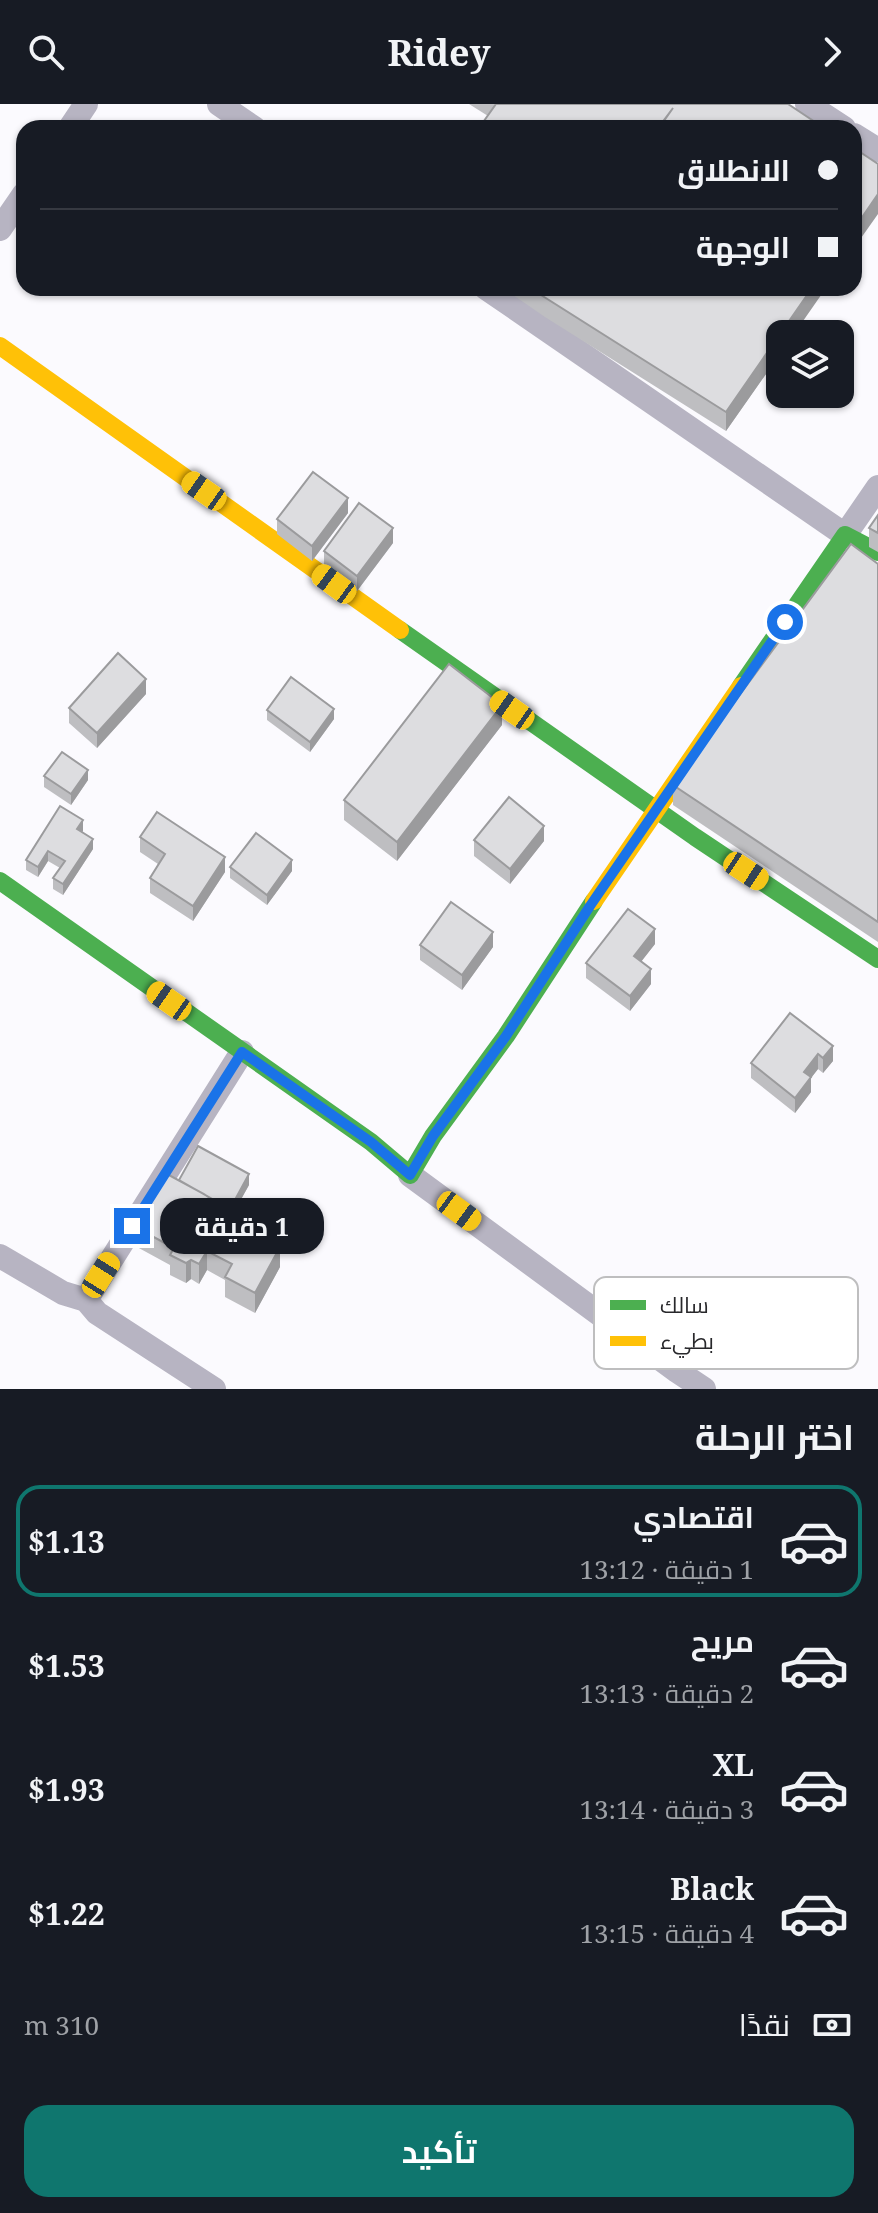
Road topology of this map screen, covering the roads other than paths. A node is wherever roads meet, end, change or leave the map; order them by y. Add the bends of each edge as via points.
1 (219, 104) edge
2 (807, 104) edge
3 (242, 120) edge
4 (832, 120) edge
5 (16, 206) edge
6 (0, 229) edge
7 (498, 296) edge
8 (0, 346) edge
9 (878, 487) edge
10 (845, 535) junction
11 (878, 552) edge
12 (656, 809) junction
13 (0, 881) edge
14 (878, 959) edge
15 (242, 1052) junction
16 (410, 1175) junction
17 (0, 1256) edge
18 (86, 1300) junction
19 (594, 1310) edge
20 (674, 1369) edge
21 (214, 1389) edge
22 (704, 1389) edge

1 - 3 street
2 - 4 street
5 - 6 street
7 - 10 street
8 - 12 street
9 - 10 street
10 - 11 street
10 - 12 street
12 - 14 street
12 - 16 street
13 - 15 street
15 - 16 street
15 - 18 street
16 - 19 street
17 - 18 street via 63,1293
18 - 21 street via 97,1313
20 - 22 street

